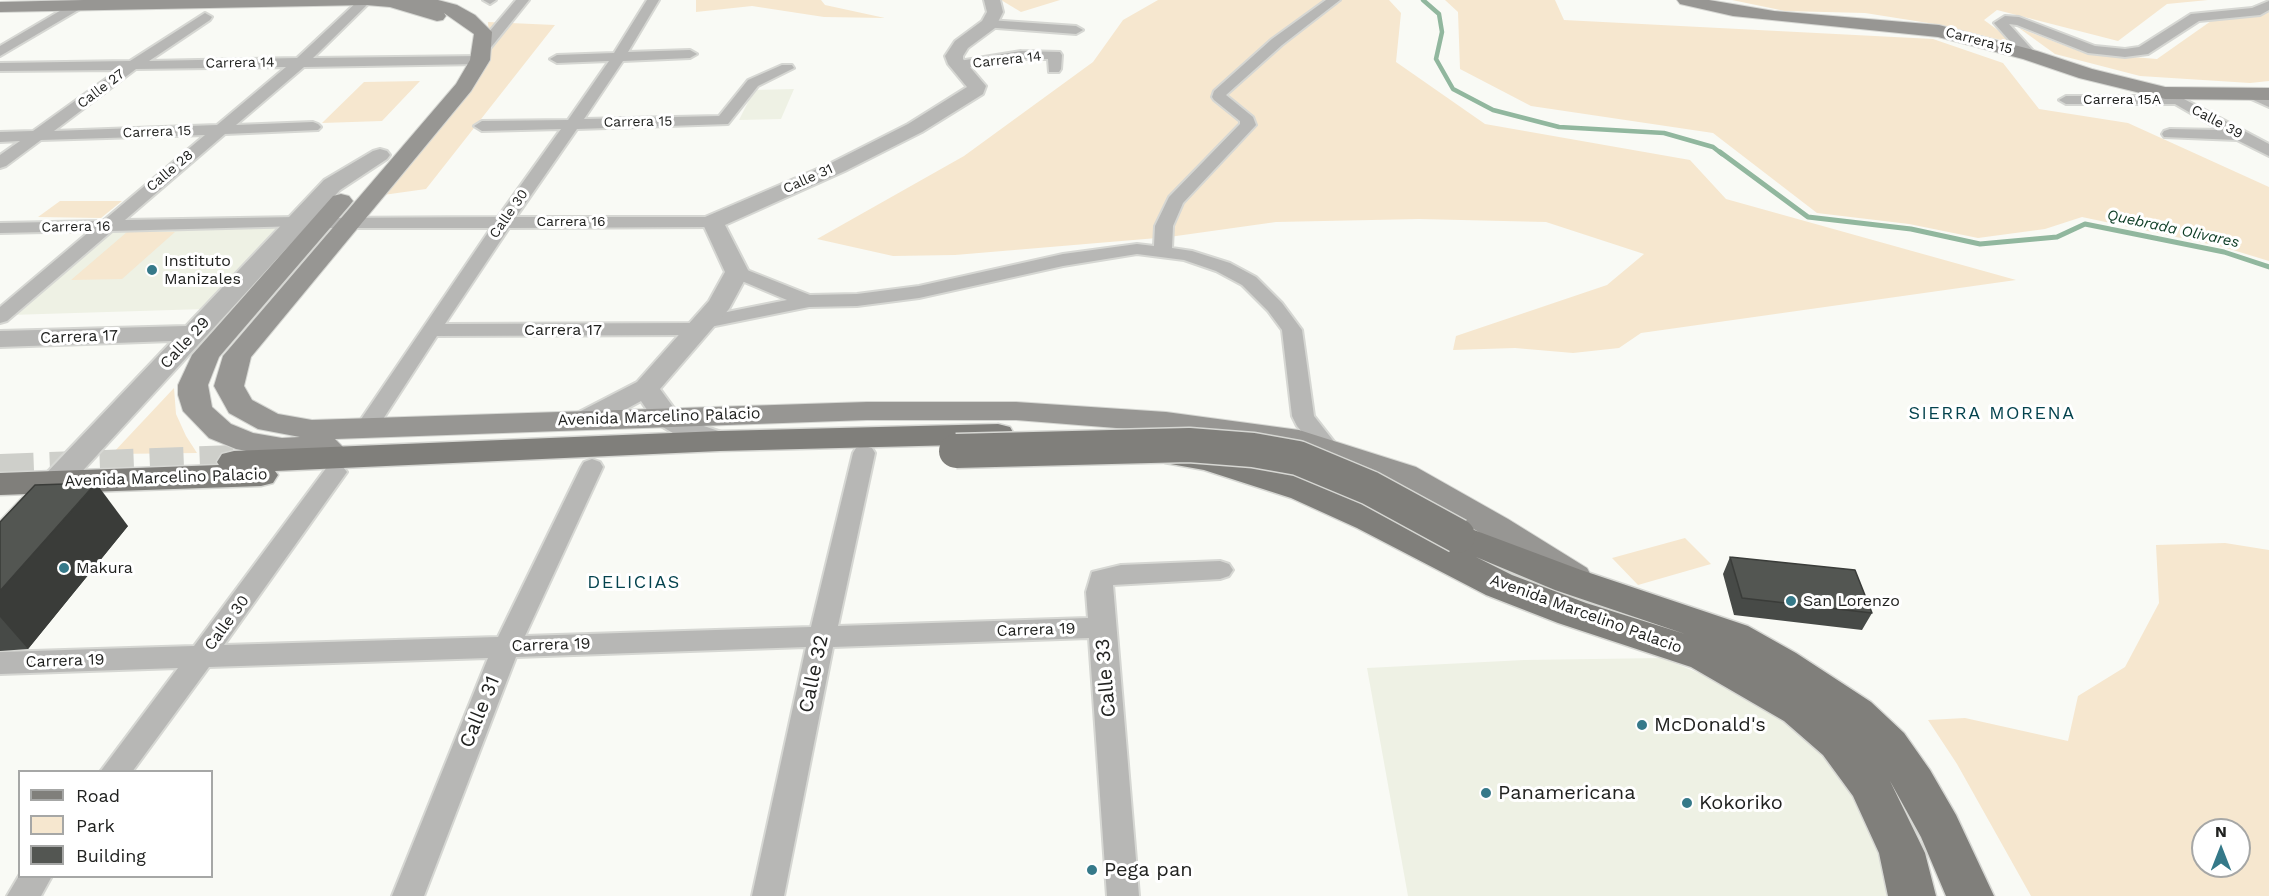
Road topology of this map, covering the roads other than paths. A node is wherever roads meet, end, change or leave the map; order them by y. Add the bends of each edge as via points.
1 (101, 0) edge
2 (366, 0) edge
3 (417, 0) edge
4 (523, 0) edge
5 (653, 0) edge
6 (992, 0) edge
7 (1334, 0) edge
8 (1686, 0) edge
9 (2265, 0) edge
10 (313, 1) edge
11 (2269, 4) edge
12 (138, 5) junction
13 (75, 6) junction
14 (0, 7) edge
15 (205, 17) dead end
16 (989, 24) junction
17 (1076, 30) dead end
18 (0, 52) edge
19 (482, 54) junction
20 (690, 54) dead end
21 (2030, 55) junction
22 (617, 57) junction
23 (557, 59) dead end
24 (457, 60) junction
25 (301, 62) junction
26 (1055, 62) dead end
27 (133, 65) junction
28 (959, 65) junction
29 (0, 67) edge
30 (787, 68) dead end
31 (2171, 96) junction
32 (2264, 97) edge
33 (2066, 100) dead end
34 (416, 114) dead end
35 (573, 123) junction
36 (482, 126) dead end
37 (313, 127) dead end
38 (218, 130) junction
39 (2170, 134) dead end
40 (2241, 135) junction
41 (0, 136) edge
42 (39, 136) junction
43 (387, 147) dead end
44 (2269, 151) edge
45 (0, 163) edge
46 (503, 222) junction
47 (713, 222) junction
48 (322, 223) junction
49 (105, 226) junction
50 (0, 228) edge
51 (1163, 251) junction
52 (737, 272) junction
53 (809, 301) junction
54 (0, 317) edge
55 (699, 326) junction
56 (431, 330) junction
57 (194, 333) junction
58 (0, 339) edge
59 (646, 388) junction
60 (666, 417) junction
61 (587, 419) junction
62 (366, 429) junction
63 (720, 441) junction
64 (1328, 448) junction
65 (864, 453) junction
66 (234, 462) tunnel mouth
67 (591, 467) junction
68 (335, 472) junction
69 (57, 482) junction
70 (0, 484) edge
71 (0, 542) edge
72 (1220, 570) dead end
73 (1586, 585) junction
74 (1101, 628) junction
75 (822, 637) junction
76 (506, 646) junction
77 (202, 656) junction
78 (0, 663) edge
79 (116, 770) edge
80 (35, 878) edge
81 (23, 896) edge
82 (408, 896) edge
83 (768, 896) edge
84 (1123, 896) edge
85 (1911, 896) edge
86 (1970, 896) edge

1 - 12 street
2 - 10 main road
2 - 24 main road via 392,2 435,15 461,30 464,41
2 - 25 street, Calle 28
3 - 19 main road via 450,9 468,19 483,33
4 - 19 street
5 - 22 street, Calle 30
6 - 16 street via 995,12
7 - 51 street via 1277,42 1219,94 1248,120 1248,125 1175,201 1164,226
8 - 21 main road, Carrera 15 via 1754,14 1939,31
9 - 11 street
10 - 12 main road
11 - 21 street via 2255,12 2196,17 2143,51 2125,53 2092,50 2019,21 2001,23
12 - 13 main road
13 - 14 main road
13 - 18 street
15 - 27 street, Calle 27
16 - 17 street
16 - 28 street via 961,45 954,56
19 - 24 street, Carrera 14
19 - 48 main road, Avenida Marcelino Palacio via 464,87
20 - 22 street
21 - 31 main road, Carrera 15
22 - 23 street
22 - 35 street, Calle 30
24 - 25 street, Carrera 14
24 - 34 main road
25 - 27 street, Carrera 14
25 - 38 street, Calle 28
26 - 28 street, Carrera 14 via 1021,56
27 - 29 street, Carrera 14
27 - 42 street, Calle 27
28 - 47 street, Calle 31 via 977,86 976,90 915,128
30 - 35 street, Carrera 15 via 753,83 723,121
31 - 32 main road, Carrera 15
31 - 33 street, Carrera 15A
31 - 40 street, Calle 39
35 - 36 street, Carrera 15
35 - 46 street, Calle 30
37 - 38 street, Carrera 15
38 - 42 street, Carrera 15
38 - 49 street, Calle 28
39 - 40 street
40 - 44 street, Calle 39
41 - 42 street, Carrera 15
42 - 45 street, Calle 27
43 - 48 street, Calle 29 via 332,185
46 - 47 street, Carrera 16
46 - 48 street, Carrera 16
46 - 56 street, Calle 30
47 - 52 street
48 - 49 street, Carrera 16
48 - 57 street, Calle 29
48 - 62 main road, Avenida Marcelino Palacio via 237,356 229,386 240,406 269,422 312,430
48 - 63 main road, Avenida Marcelino Palacio via 206,355 193,385 193,396 198,411 220,431 247,442 282,448
49 - 50 street, Carrera 16
49 - 54 street, Calle 28
51 - 53 street via 1137,249 1063,260 919,292
51 - 64 street via 1223,267 1249,281 1275,307 1292,330 1301,407 1308,426
52 - 53 street
52 - 55 street via 720,304
53 - 55 street, Carrera 17
55 - 56 street, Carrera 17
55 - 59 street
56 - 62 street, Calle 30
57 - 58 street, Carrera 17
57 - 69 street, Calle 29
59 - 60 street
59 - 61 street
60 - 61 main road, Avenida Marcelino Palacio
60 - 63 street
60 - 64 main road, Avenida Marcelino Palacio via 1016,411 1166,422 1299,440
61 - 62 main road, Avenida Marcelino Palacio
63 - 66 main road, Avenida Marcelino Palacio
63 - 85 main road, Avenida Marcelino Palacio via 1028,433 1208,460 1303,490 1499,585 1705,656 1799,709 1838,743 1869,784 1902,853
64 - 73 main road, Avenida Marcelino Palacio via 1405,475
65 - 67 main road, Avenida Marcelino Palacio
65 - 73 main road, Avenida Marcelino Palacio, bridge via 1189,445 1298,458 1370,488 1458,536
65 - 75 street, Calle 32
67 - 68 main road, Avenida Marcelino Palacio
67 - 76 street, Calle 31
68 - 69 main road, Avenida Marcelino Palacio
68 - 77 street, Calle 30
69 - 70 main road, Avenida Marcelino Palacio
69 - 71 street, Calle 29
72 - 74 street, Calle 33 via 1101,578
73 - 86 main road, Avenida Marcelino Palacio via 1734,636 1856,714 1889,745 1916,783
74 - 75 street, Carrera 19
74 - 84 street, Calle 33
75 - 76 street, Carrera 19
75 - 83 street, Calle 32
76 - 77 street, Carrera 19
76 - 82 street, Calle 31
77 - 78 street, Carrera 19
77 - 79 street, Calle 30
80 - 81 street

